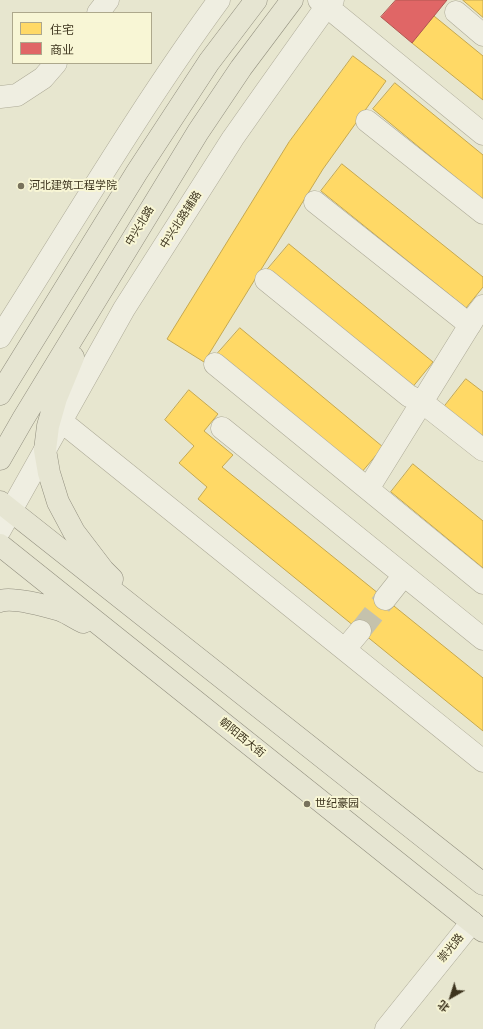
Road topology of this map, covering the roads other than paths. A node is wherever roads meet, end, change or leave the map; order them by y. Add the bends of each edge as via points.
1 (108, 0) edge
2 (219, 0) edge
3 (256, 0) edge
4 (292, 0) edge
5 (327, 2) edge
6 (99, 12) edge
7 (456, 12) dead end
8 (483, 35) edge
9 (55, 64) edge
10 (0, 97) edge
11 (367, 121) dead end
12 (483, 134) edge
13 (315, 202) dead end
14 (483, 213) edge
15 (70, 280) junction
16 (266, 280) dead end
17 (96, 299) junction
18 (479, 314) edge
19 (0, 336) edge
20 (0, 364) edge
21 (215, 364) dead end
22 (0, 394) edge
23 (422, 402) junction
24 (61, 421) junction
25 (222, 428) dead end
26 (45, 450) junction
27 (483, 450) edge
28 (0, 459) edge
29 (368, 489) junction
30 (5, 507) edge
31 (0, 530) edge
32 (0, 545) edge
33 (404, 575) junction
34 (483, 583) edge
35 (385, 599) tunnel mouth
36 (0, 601) edge
37 (149, 620) junction
38 (360, 631) tunnel mouth
39 (483, 639) edge
40 (123, 644) junction
41 (345, 649) junction
42 (483, 761) edge
43 (483, 884) edge
44 (477, 927) edge
45 (386, 1029) edge

1 - 6 street
2 - 19 street via 152,96
3 - 15 main road via 204,69
4 - 17 main road, 中兴北路 via 241,68 198,132
5 - 12 street
5 - 24 street, 中兴北路辅路 via 229,145 124,309
7 - 8 street
9 - 10 street via 42,78 17,95
11 - 14 street
13 - 18 street
15 - 20 main road via 6,360
15 - 22 main road
16 - 23 street via 409,396
17 - 26 main road via 56,398 48,426
17 - 28 main road, 中兴北路
18 - 23 street
21 - 29 street
23 - 27 street
23 - 29 street
24 - 26 street, 中兴北路辅路
24 - 41 street
25 - 33 street
26 - 30 street, 中兴北路辅路
26 - 37 main road via 58,502 74,532 103,570
29 - 34 street
30 - 31 street, 中兴北路辅路
30 - 37 main road
32 - 40 main road, 朝阳西大街
33 - 35 street
33 - 39 street
36 - 40 main road via 4,599 28,602 60,611
37 - 43 main road
38 - 41 street
40 - 44 main road, 朝阳西大街
41 - 42 street
44 - 45 street, 崇光路

